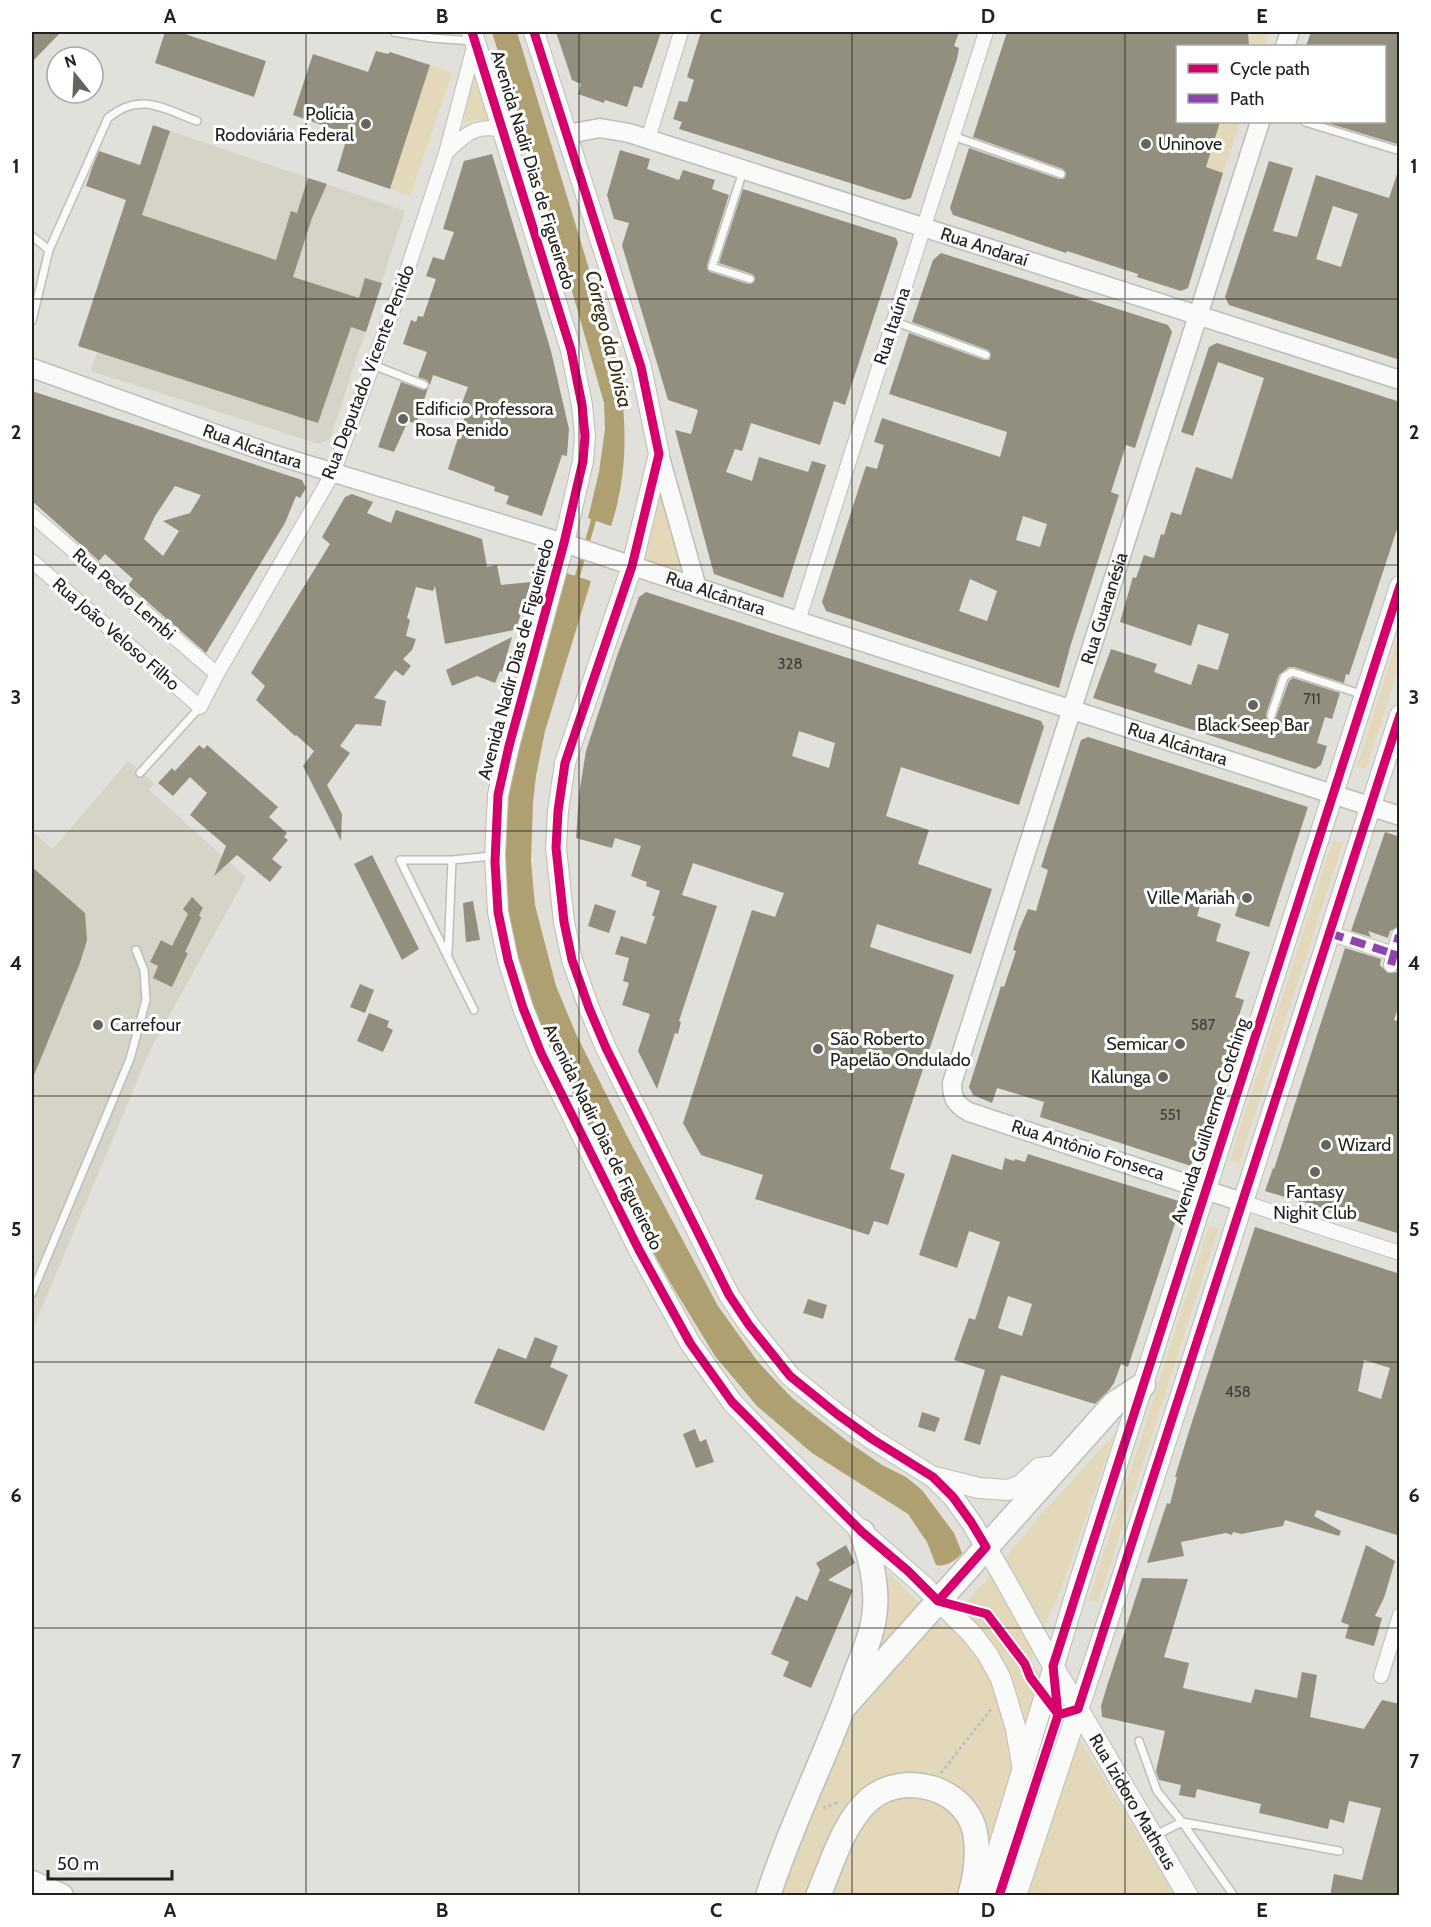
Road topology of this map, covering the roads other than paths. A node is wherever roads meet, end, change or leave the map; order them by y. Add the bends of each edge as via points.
1 (394, 32) edge
2 (534, 32) edge
3 (681, 32) edge
4 (986, 32) edge
5 (474, 36) edge
6 (197, 121) dead end
7 (1260, 123) edge
8 (1308, 123) edge
9 (504, 130) junction
10 (568, 134) junction
11 (953, 136) junction
12 (648, 138) junction
13 (1400, 151) edge
14 (446, 153) junction
15 (744, 168) junction
16 (1061, 174) dead end
17 (924, 228) junction
18 (32, 236) edge
19 (49, 250) junction
20 (750, 279) dead end
21 (1199, 316) junction
22 (32, 321) edge
23 (893, 321) junction
24 (986, 355) dead end
25 (373, 365) junction
26 (32, 368) edge
27 (1400, 380) edge
28 (424, 385) dead end
29 (659, 454) junction
30 (333, 473) junction
31 (32, 514) edge
32 (571, 545) junction
33 (32, 561) edge
34 (632, 566) junction
35 (1400, 586) edge
36 (697, 588) junction
37 (798, 621) junction
38 (217, 674) junction
39 (1364, 695) junction
40 (200, 707) junction
41 (1071, 710) junction
42 (1400, 715) edge
43 (1271, 716) dead end
44 (140, 773) dead end
45 (1332, 794) junction
46 (1370, 806) junction
47 (1400, 816) edge
48 (495, 856) junction
49 (452, 860) junction
50 (1329, 933) junction
51 (1399, 935) edge
52 (136, 950) dead end
53 (448, 955) junction
54 (474, 1010) dead end
55 (952, 1097) joint
56 (1205, 1189) junction
57 (1242, 1202) junction
58 (1400, 1253) edge
59 (32, 1293) edge
60 (1143, 1385) junction
61 (1058, 1466) junction
62 (933, 1477) junction
63 (862, 1532) junction
64 (986, 1547) junction
65 (938, 1601) junction
66 (1400, 1615) edge
67 (1053, 1666) junction
68 (1382, 1676) dead end
69 (843, 1708) junction
70 (1078, 1709) junction
71 (1139, 1741) dead end
72 (1022, 1765) junction
73 (1182, 1822) junction
74 (1152, 1837) junction
75 (1339, 1851) dead end
76 (32, 1882) edge
77 (61, 1896) edge
78 (768, 1896) edge
79 (818, 1896) edge
80 (970, 1896) edge
81 (984, 1896) edge
82 (1016, 1896) edge
83 (1188, 1896) edge
84 (1234, 1896) edge

1 - 5 lane via 432,38
2 - 10 main road
3 - 12 street
4 - 11 street, Rua Itaúna
5 - 9 main road, Avenida Nadir Dias de Figueiredo
5 - 14 street, Rua Deputado Vicente Penido
6 - 19 lane via 147,103 127,107 108,118
7 - 21 street, Rua Guaranésia
8 - 13 lane
9 - 14 street via 472,130
9 - 32 main road, Avenida Nadir Dias de Figueiredo via 571,350 582,405 585,436
10 - 12 street, Rua Andaraí via 600,128
10 - 29 main road via 641,367
11 - 16 lane
11 - 17 street, Rua Itaúna
12 - 15 street, Rua Andaraí
14 - 25 street, Rua Deputado Vicente Penido
15 - 17 street, Rua Andaraí
15 - 20 lane via 712,267
17 - 21 street, Rua Andaraí
17 - 23 street, Rua Itaúna
18 - 19 lane
19 - 22 lane
21 - 27 street, Rua Andaraí
21 - 41 street, Rua Guaranésia
23 - 24 lane
23 - 37 street, Rua Itaúna
25 - 28 lane
25 - 30 street, Rua Deputado Vicente Penido
26 - 30 street, Rua Alcântara
29 - 34 main road
29 - 36 street
30 - 32 street, Rua Alcântara
30 - 38 street, Rua Deputado Vicente Penido
31 - 38 street, Rua Pedro Lembi
32 - 34 street, Rua Alcântara
32 - 48 main road, Avenida Nadir Dias de Figueiredo via 509,746 498,795
33 - 40 street, Rua João Veloso Filho
34 - 36 street, Rua Alcântara
34 - 62 main road via 565,763 556,848 572,960 606,1048 729,1295 748,1325 790,1376 872,1439
35 - 39 main road, Avenida Guilherme Cotching
36 - 37 street, Rua Alcântara
37 - 41 street, Rua Alcântara
38 - 40 street, Rua Deputado Vicente Penido
39 - 43 lane via 1292,672 1284,677
39 - 45 main road, Avenida Guilherme Cotching
40 - 44 lane
41 - 45 street, Rua Alcântara
41 - 55 street, Rua Guaranésia via 956,1066
42 - 46 main road
45 - 46 street, Rua Alcântara
45 - 56 main road, Avenida Guilherme Cotching
46 - 47 street, Rua Alcântara
46 - 50 main road
48 - 49 lane
48 - 63 main road, Avenida Nadir Dias de Figueiredo via 498,912 523,1008 541,1053 639,1250 690,1343 732,1402
49 - 53 lane
49 - 53 lane via 400,860
50 - 51 street via 1392,959
50 - 57 main road
52 - 59 lane via 144,970 146,1000 130,1059
53 - 54 lane
55 - 56 street, Rua Antônio Fonseca via 969,1112
56 - 57 street, Rua Antônio Fonseca
56 - 60 main road, Avenida Guilherme Cotching
57 - 58 street, Rua Antônio Fonseca
57 - 70 main road
60 - 61 highway via 1114,1404
60 - 67 main road, Avenida Guilherme Cotching
61 - 62 main road via 1039,1468 1021,1485 1008,1490
61 - 64 highway
62 - 64 main road via 953,1497
63 - 65 main road, Avenida Nadir Dias de Figueiredo
63 - 69 highway via 875,1579 875,1610
64 - 65 highway
64 - 67 main road
65 - 69 highway
65 - 72 main road, Avenida Nadir Dias de Figueiredo via 974,1635 1001,1679
66 - 68 street
67 - 70 main road, Rua Izidoro Matheus
67 - 72 main road, Avenida Guilherme Cotching
69 - 78 highway via 784,1846
70 - 74 main road, Rua Izidoro Matheus
70 - 82 main road
71 - 73 lane via 1157,1791
72 - 81 main road, Avenida Guilherme Cotching
73 - 74 lane
73 - 75 lane
73 - 84 lane
74 - 83 main road, Rua Izidoro Matheus
76 - 77 highway
79 - 80 highway via 852,1820 871,1799 891,1787 911,1784 952,1797 966,1813 974,1830 977,1852

